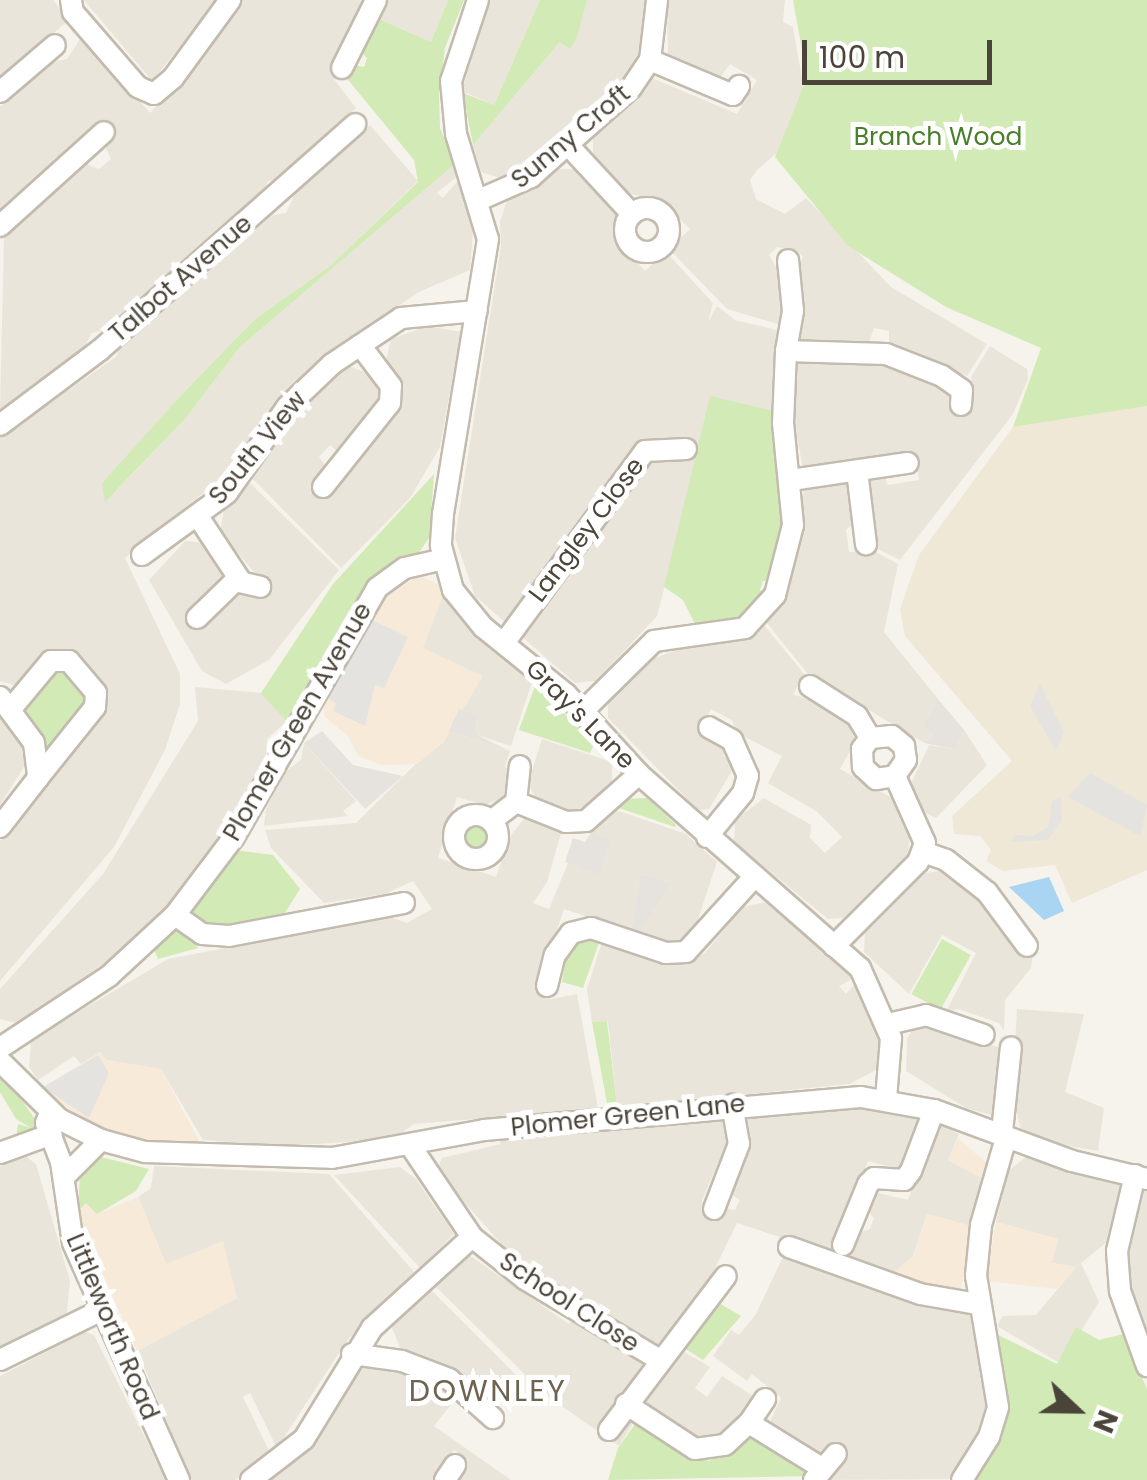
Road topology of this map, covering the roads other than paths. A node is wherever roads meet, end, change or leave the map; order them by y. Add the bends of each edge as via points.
1 (71, 0) edge
2 (230, 0) edge
3 (376, 0) edge
4 (478, 0) edge
5 (658, 0) edge
6 (55, 45) dead end
7 (650, 60) junction
8 (352, 61) dead end
9 (739, 86) dead end
10 (0, 92) edge
11 (355, 124) dead end
12 (97, 145) dead end
13 (568, 145) junction
14 (481, 199) junction
15 (632, 214) dead end
16 (0, 226) edge
17 (788, 258) dead end
18 (476, 311) junction
19 (360, 345) junction
20 (786, 351) junction
21 (963, 392) dead end
22 (0, 425) edge
23 (686, 449) dead end
24 (908, 463) dead end
25 (858, 471) junction
26 (791, 480) junction
27 (323, 488) dead end
28 (198, 518) junction
29 (866, 544) dead end
30 (142, 556) dead end
31 (443, 559) junction
32 (198, 618) dead end
33 (504, 643) junction
34 (810, 686) dead end
35 (5, 703) edge
36 (582, 712) junction
37 (709, 727) dead end
38 (870, 738) junction
39 (520, 766) dead end
40 (639, 774) junction
41 (895, 776) junction
42 (38, 778) junction
43 (516, 802) junction
44 (491, 821) dead end
45 (0, 827) edge
46 (707, 836) junction
47 (923, 852) junction
48 (754, 878) junction
49 (404, 902) dead end
50 (175, 915) junction
51 (834, 946) junction
52 (1027, 946) dead end
53 (548, 986) dead end
54 (888, 1024) junction
55 (984, 1035) dead end
56 (0, 1048) edge
57 (1011, 1048) dead end
58 (0, 1061) edge
59 (886, 1099) junction
60 (732, 1105) junction
61 (934, 1110) junction
62 (51, 1123) junction
63 (1004, 1135) junction
64 (101, 1140) junction
65 (412, 1148) junction
66 (0, 1153) edge
67 (1141, 1177) edge
68 (64, 1178) junction
69 (722, 1204) dead end
70 (472, 1238) junction
71 (844, 1245) dead end
72 (789, 1247) dead end
73 (726, 1276) dead end
74 (978, 1304) junction
75 (102, 1310) junction
76 (378, 1323) junction
77 (352, 1354) junction
78 (658, 1359) junction
79 (0, 1360) edge
80 (399, 1361) junction
81 (1147, 1366) edge
82 (765, 1400) dead end
83 (626, 1404) junction
84 (493, 1418) dead end
85 (749, 1423) junction
86 (609, 1430) dead end
87 (824, 1467) edge
88 (179, 1480) edge
89 (251, 1480) edge
90 (962, 1480) edge

1 - 2 street via 73,12 138,88 154,94
3 - 8 street
4 - 14 street, Gray's Lane via 453,64 451,98 456,134
5 - 7 street, Sunny Croft
6 - 10 street
7 - 9 street via 733,95
7 - 13 street, Sunny Croft via 631,88
11 - 22 street, Talbot Avenue via 100,350
12 - 16 street
13 - 14 street, Sunny Croft via 518,186
13 - 15 street
14 - 18 street, Gray's Lane via 488,239
17 - 20 street via 793,311
18 - 19 street, South View via 424,311
18 - 31 street, Gray's Lane via 443,514
19 - 27 street via 393,393 383,417 337,460
19 - 28 street, South View via 305,387 239,480
20 - 21 street via 878,344
20 - 26 street via 783,423
23 - 33 street, Langley Close via 645,452
24 - 25 street
25 - 26 street
25 - 29 street
26 - 36 street via 788,559 759,617 734,632 654,641
28 - 30 street, South View
28 - 32 street, South View via 250,584
31 - 33 street, Gray's Lane via 460,600
31 - 50 street, Plomer Green Avenue via 406,568 377,588 243,821
33 - 36 street, Gray's Lane
34 - 38 street via 852,710
35 - 42 street via 34,743
35 - 42 street via 51,661 69,661 96,693 96,707
36 - 40 street, Gray's Lane
37 - 46 street via 732,740 748,776 743,793
38 - 41 street via 862,749 863,768 876,779
38 - 41 street via 885,734 900,742 906,760
39 - 43 street
40 - 43 street via 586,821 566,822
40 - 46 street, Gray's Lane
41 - 47 street
42 - 45 street
43 - 44 street
46 - 48 street, Gray's Lane
47 - 51 street
47 - 52 street via 946,860 987,892
48 - 51 street, Gray's Lane
48 - 53 street via 686,952 666,953 591,928 571,933 555,956
49 - 50 street via 230,936 202,934
50 - 56 street, Plomer Green Avenue via 109,976
51 - 54 street, Gray's Lane via 873,986
54 - 55 street via 926,1015
54 - 59 street, Gray's Lane
57 - 63 street
58 - 62 street
59 - 60 street, Plomer Green Lane
59 - 61 street, Plomer Green Lane
60 - 65 street, Plomer Green Lane via 454,1134
60 - 69 street via 739,1144
61 - 63 street, Plomer Green Lane
61 - 71 street via 911,1172 904,1180 883,1177 868,1184
62 - 64 street, Plomer Green Lane
62 - 66 street
62 - 68 street, Littleworth Road
63 - 67 street, Plomer Green Lane
63 - 74 street via 982,1225
64 - 65 street, Plomer Green Lane via 146,1152 309,1158
64 - 68 street
65 - 70 street, School Close
67 - 81 street via 1117,1251 1120,1292
68 - 75 street, Littleworth Road via 73,1243
70 - 76 street
70 - 78 street, School Close via 524,1279
72 - 74 street via 920,1294
73 - 78 street
74 - 90 street via 992,1354 996,1418
75 - 79 street
75 - 88 street, Littleworth Road
76 - 77 street
76 - 80 street
77 - 80 street
77 - 89 street via 304,1439
78 - 83 street
80 - 84 street via 449,1379
82 - 85 street
83 - 85 street via 695,1449 725,1445
83 - 86 street
85 - 87 street

